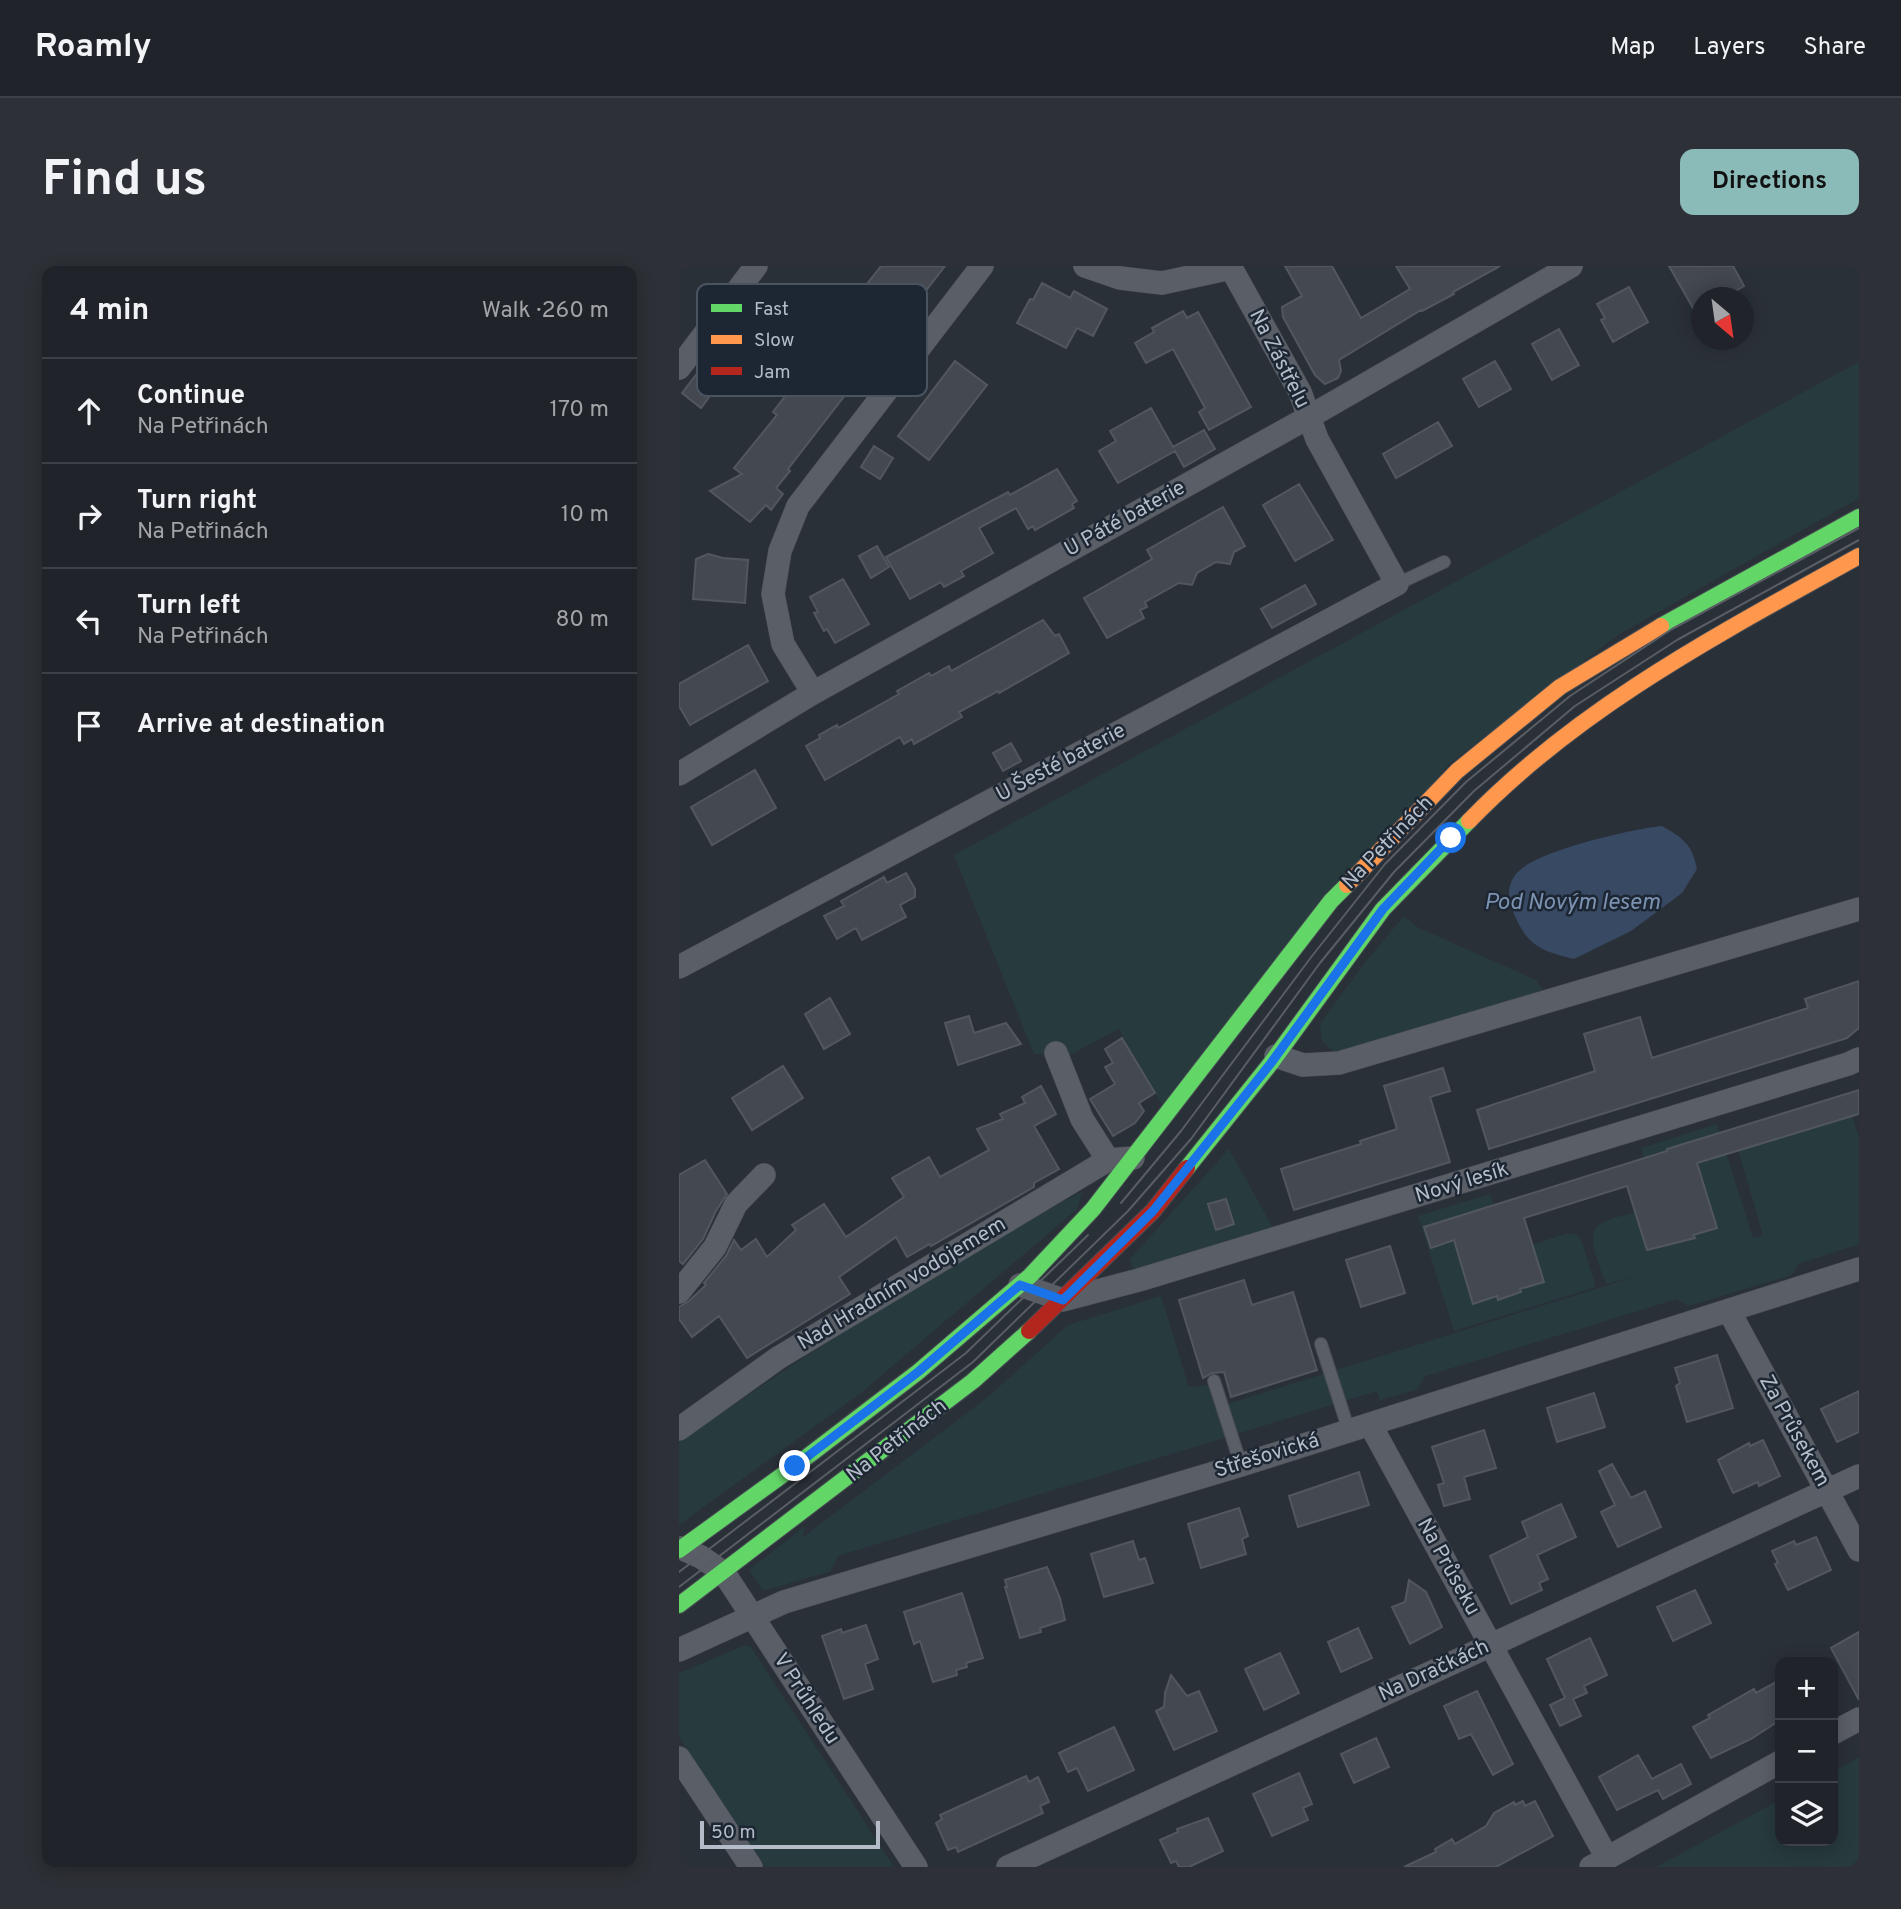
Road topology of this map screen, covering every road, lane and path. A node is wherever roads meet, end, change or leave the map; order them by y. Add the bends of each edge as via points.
1 (756, 266) edge
2 (982, 266) edge
3 (1085, 266) edge
4 (1571, 266) edge
5 (1231, 267) edge
6 (742, 284) edge
7 (927, 338) edge
8 (697, 344) edge
9 (679, 368) edge
10 (882, 396) edge
11 (1309, 416) junction
12 (1859, 517) edge
13 (1859, 556) edge
14 (1444, 562) dead end
15 (1397, 584) junction
16 (813, 693) junction
17 (679, 774) edge
18 (1859, 909) edge
19 (679, 967) edge
20 (1056, 1053) dead end
21 (1276, 1056) junction
22 (1859, 1059) edge
23 (1133, 1158) junction
24 (1108, 1160) junction
25 (764, 1175) dead end
26 (1859, 1269) edge
27 (1020, 1285) junction
28 (679, 1292) edge
29 (1063, 1300) junction
30 (1728, 1311) junction
31 (1321, 1344) dead end
32 (1214, 1381) dead end
33 (1359, 1427) junction
34 (679, 1429) edge
35 (1241, 1465) junction
36 (1859, 1476) edge
37 (1826, 1490) junction
38 (680, 1549) edge
39 (1859, 1550) edge
40 (724, 1573) junction
41 (679, 1605) edge
42 (752, 1616) junction
43 (1490, 1646) junction
44 (679, 1650) edge
45 (1859, 1719) edge
46 (1838, 1730) edge
47 (679, 1758) edge
48 (1775, 1765) edge
49 (1599, 1863) edge
50 (751, 1867) edge
51 (916, 1867) edge
52 (1009, 1867) edge

1 - 6 street
2 - 7 street
3 - 5 street, Na Zástřelu via 1120,278 1162,284
4 - 11 street, U Páté baterie
5 - 11 street, Na Zástřelu
8 - 9 street
10 - 16 street via 798,506 780,551 773,594 783,644
11 - 15 street, Na Zástřelu via 1317,439
11 - 16 street, U Páté baterie
12 - 23 street, Na Petřinách via 1560,687 1457,771 1331,901
13 - 21 street, Na Petřinách via 1690,650 1577,725 1486,803 1383,909
14 - 15 lane, U Šesté baterie
15 - 19 street, U Šesté baterie
16 - 17 street, U Páté baterie
18 - 21 street via 1339,1063 1303,1065
20 - 24 street via 1082,1119
21 - 29 street, Na Petřinách via 1153,1211
22 - 29 street, Nový lesík via 1170,1272
23 - 24 street, Nad Hradním vodojemem
23 - 27 street, Na Petřinách via 1093,1209
24 - 34 street, Nad Hradním vodojemem via 778,1358
25 - 28 street via 736,1204 715,1247
26 - 30 street, Střešovická
27 - 29 street
27 - 38 street, Na Petřinách via 918,1372
29 - 40 street, Na Petřinách via 974,1381
30 - 33 street, Střešovická
30 - 37 street, Za Průsekem
31 - 33 lane
32 - 35 lane
33 - 35 street, Střešovická
33 - 43 street, Na Průseku
35 - 42 street, Střešovická via 783,1602
36 - 37 street, Na Dračkách
37 - 39 street, Za Průsekem
37 - 43 street, Na Dračkách
38 - 40 street, V Průhledu
40 - 41 street
40 - 42 street, V Průhledu
42 - 44 street, Střešovická
42 - 51 street, V Průhledu
43 - 49 street, Na Průseku
43 - 52 street, Na Dračkách
45 - 46 street
47 - 50 street
48 - 49 street

